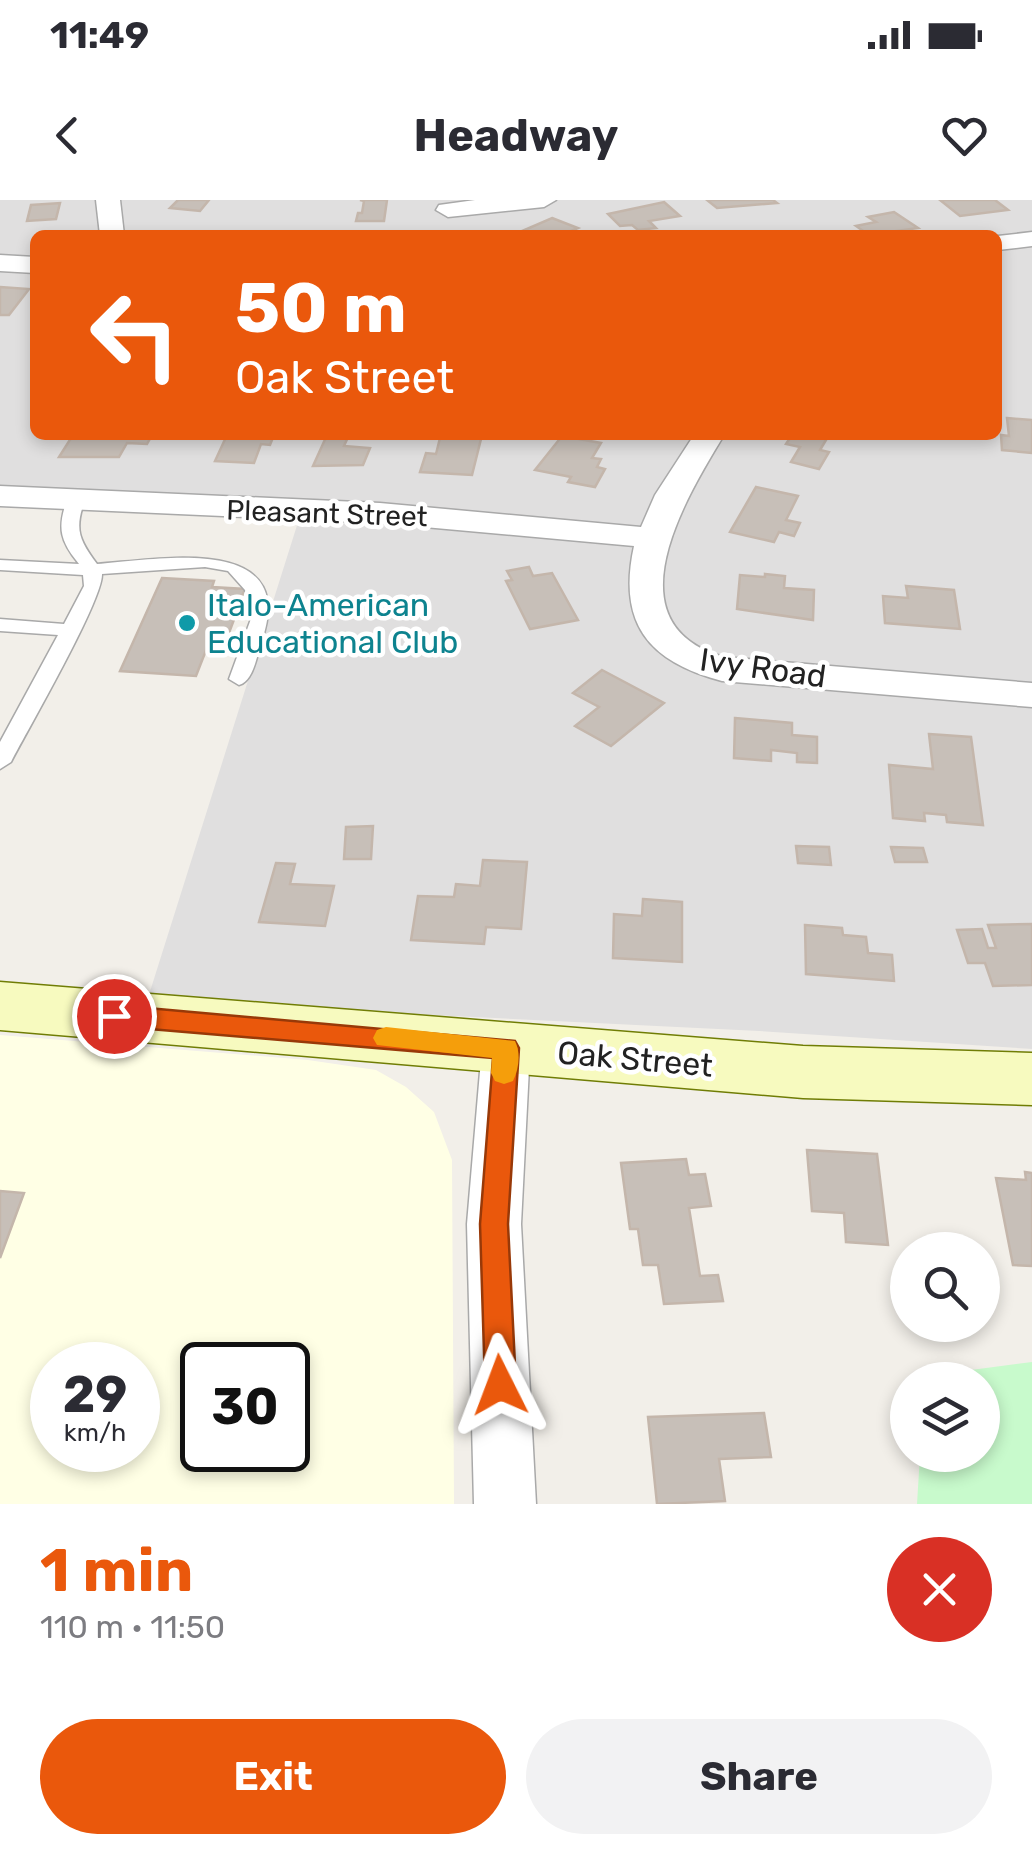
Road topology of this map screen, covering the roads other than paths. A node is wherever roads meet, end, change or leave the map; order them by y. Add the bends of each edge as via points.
1 (108, 200) edge
2 (544, 200) edge
3 (448, 215) edge
4 (111, 230) edge
5 (1032, 239) edge
6 (1002, 243) edge
7 (0, 263) edge
8 (30, 265) edge
9 (706, 440) edge
10 (0, 496) edge
11 (76, 500) junction
12 (654, 538) junction
13 (0, 565) edge
14 (91, 569) junction
15 (0, 625) edge
16 (71, 630) junction
17 (239, 680) dead end
18 (1032, 695) edge
19 (0, 762) edge
20 (0, 1006) edge
21 (506, 1048) junction
22 (1032, 1079) edge
23 (506, 1504) edge

1 - 4 street
2 - 3 street
5 - 6 street
7 - 8 street
9 - 12 street, Ivy Road
10 - 11 street, Pleasant Street
11 - 12 street, Pleasant Street via 406,515
11 - 14 lane via 67,533
12 - 18 street, Ivy Road via 650,617 664,641 688,660 722,669
13 - 14 lane
14 - 16 lane via 93,586
14 - 17 lane via 187,562 234,567 254,589 260,616
15 - 16 lane
16 - 19 lane
20 - 21 street, Oak Street
21 - 22 street, Oak Street via 820,1073
21 - 23 street via 494,1224

